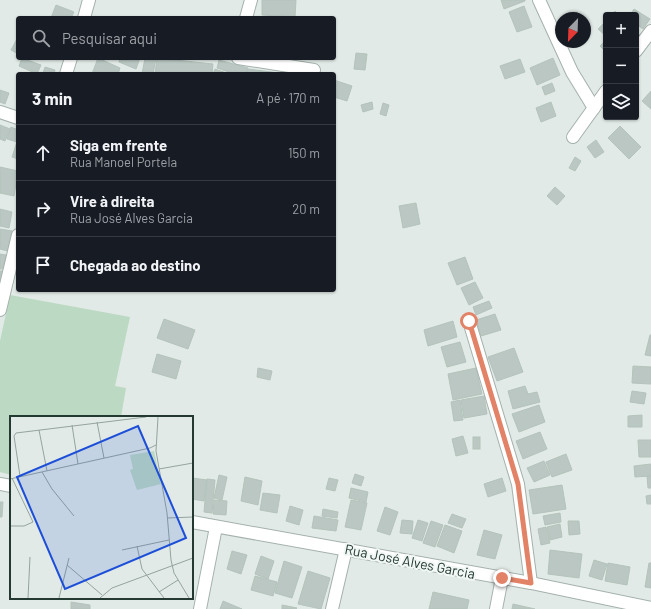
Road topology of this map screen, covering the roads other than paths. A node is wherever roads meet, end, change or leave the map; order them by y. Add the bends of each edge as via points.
1 (89, 0) edge
2 (251, 0) edge
3 (539, 0) edge
4 (85, 16) edge
5 (247, 16) edge
6 (651, 30) edge
7 (638, 48) edge
8 (70, 60) edge
9 (251, 60) edge
10 (314, 70) dead end
11 (67, 72) edge
12 (603, 95) edge
13 (594, 108) junction
14 (0, 112) edge
15 (16, 117) edge
16 (573, 137) dead end
17 (16, 243) edge
18 (0, 310) edge
19 (469, 321) dead end
20 (0, 484) edge
21 (10, 486) edge
22 (193, 522) edge
23 (216, 527) junction
24 (346, 549) junction
25 (502, 578) junction
26 (531, 583) junction
27 (638, 607) edge
28 (651, 608) edge
29 (200, 609) edge
30 (332, 609) edge
31 (496, 609) edge

1 - 4 street
2 - 5 street
3 - 13 street via 572,72
6 - 7 street
8 - 11 street
9 - 10 street
12 - 13 street
13 - 16 street
14 - 15 street
17 - 18 street
19 - 26 street via 518,484
20 - 21 street
22 - 23 street, Rua José Alves Garcia
23 - 24 street, Rua José Alves Garcia
23 - 29 street
24 - 25 street, Rua José Alves Garcia
24 - 30 street
25 - 26 street, Rua José Alves Garcia
25 - 31 street
26 - 27 street, Rua José Alves Garcia
27 - 28 street, Rua José Alves Garcia

